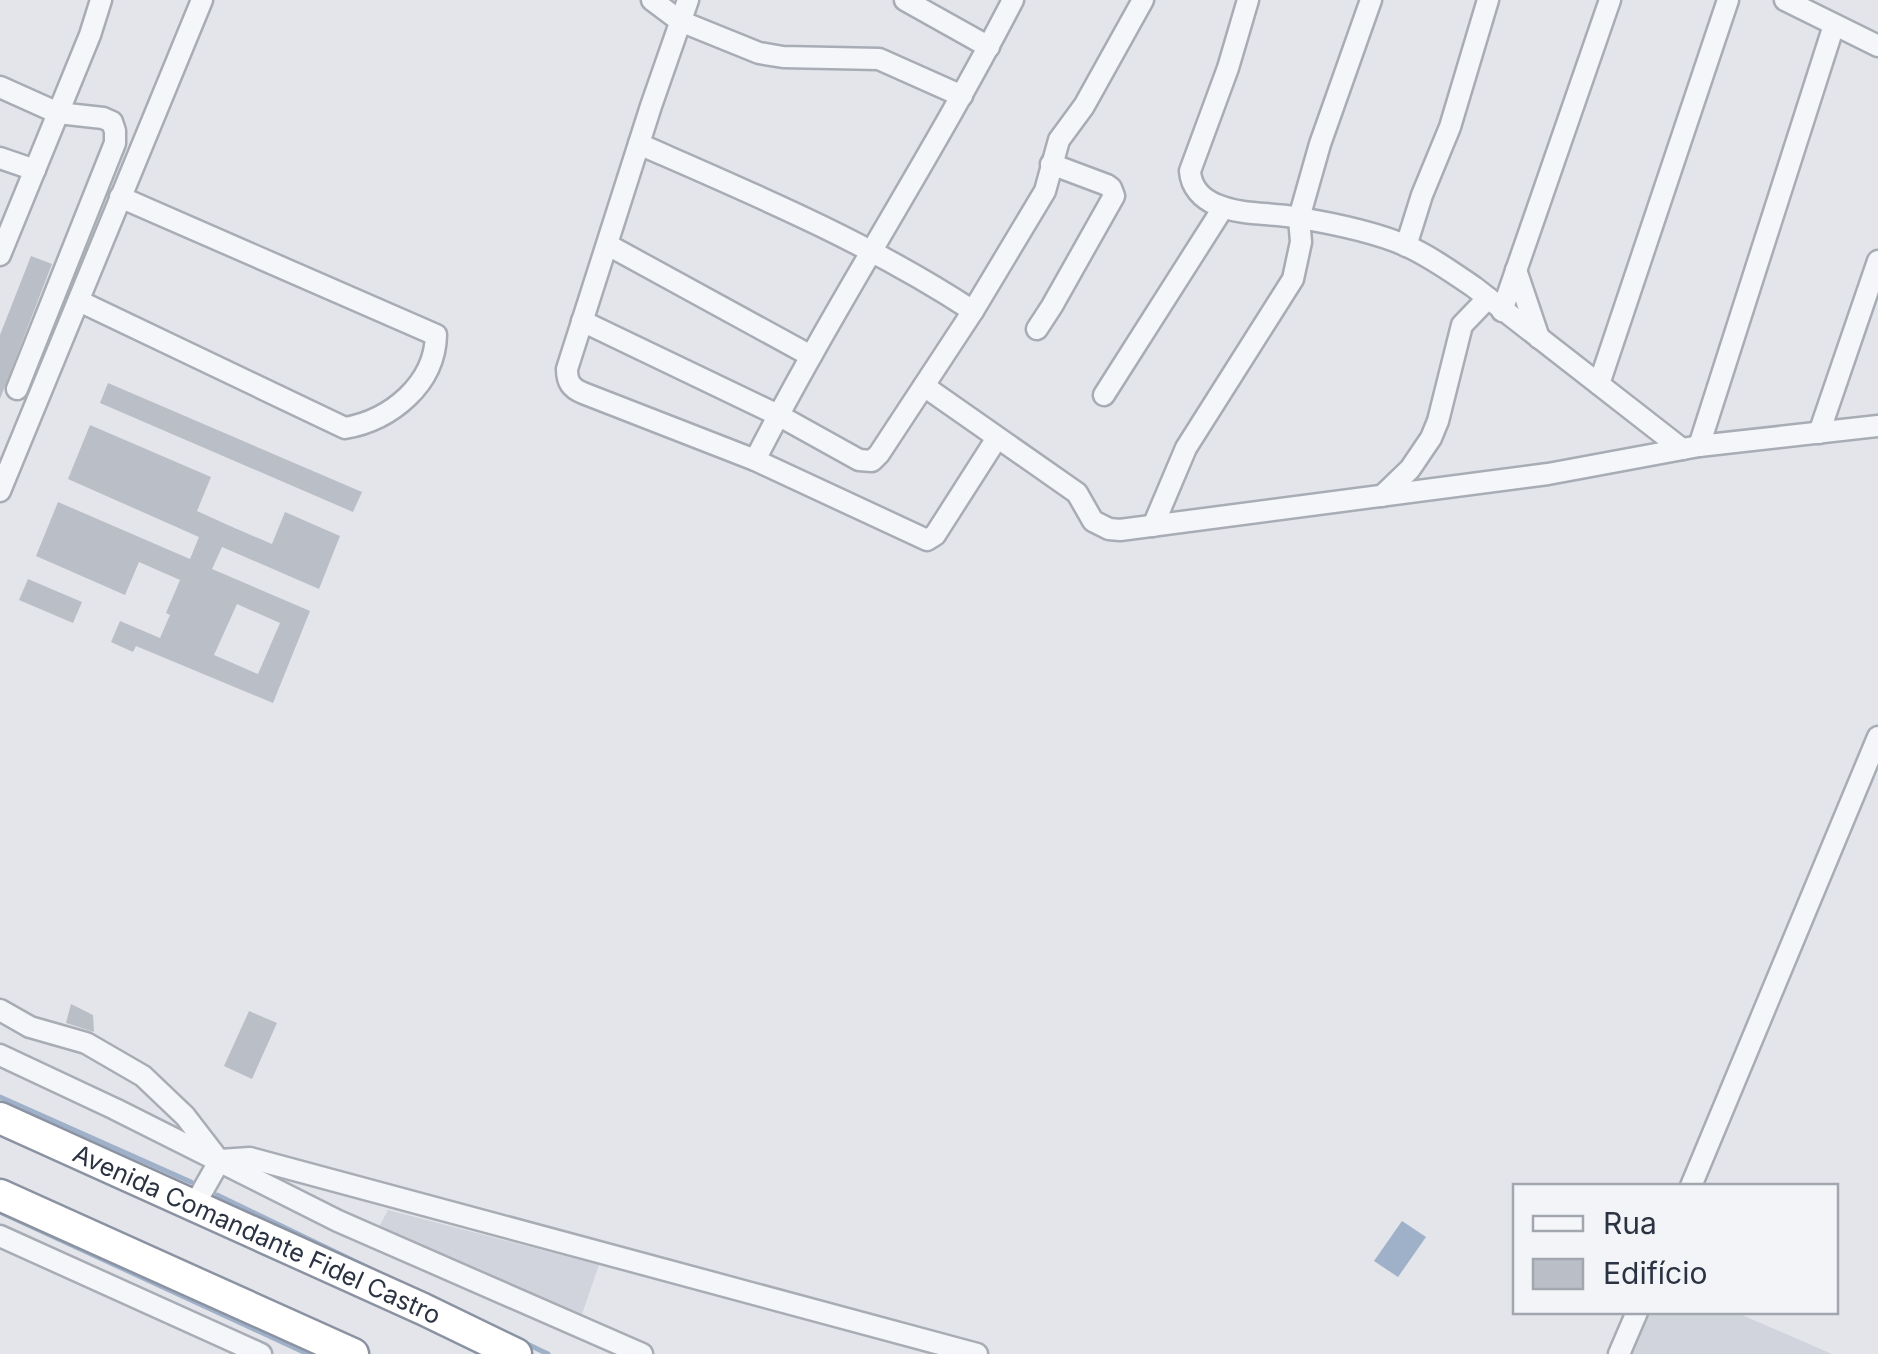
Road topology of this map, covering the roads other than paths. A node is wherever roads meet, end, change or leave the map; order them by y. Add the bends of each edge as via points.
1 (101, 0) edge
2 (202, 0) edge
3 (652, 0) edge
4 (688, 0) edge
5 (905, 0) edge
6 (1013, 0) edge
7 (1143, 0) edge
8 (1248, 0) edge
9 (1371, 0) edge
10 (1488, 0) edge
11 (1610, 0) edge
12 (1728, 0) edge
13 (1785, 0) edge
14 (680, 21) junction
15 (1834, 25) junction
16 (989, 46) junction
17 (1878, 46) edge
18 (0, 87) edge
19 (962, 96) junction
20 (58, 113) junction
21 (639, 144) junction
22 (0, 158) edge
23 (1051, 164) junction
24 (35, 170) junction
25 (120, 197) junction
26 (1223, 208) junction
27 (1299, 218) junction
28 (608, 245) junction
29 (1406, 246) junction
30 (872, 250) junction
31 (0, 255) edge
32 (1878, 261) edge
33 (1516, 270) junction
34 (79, 301) junction
35 (1495, 304) junction
36 (973, 311) junction
37 (582, 321) junction
38 (1037, 328) dead end
39 (1539, 338) junction
40 (811, 356) junction
41 (1600, 384) junction
42 (924, 386) junction
43 (17, 388) dead end
44 (1104, 394) dead end
45 (778, 415) junction
46 (1878, 426) edge
47 (1820, 433) junction
48 (997, 438) junction
49 (1691, 447) junction
50 (755, 460) junction
51 (0, 491) edge
52 (1382, 496) junction
53 (1153, 526) junction
54 (1878, 737) edge
55 (0, 1010) edge
56 (0, 1054) edge
57 (0, 1118) edge
58 (220, 1160) junction
59 (1692, 1184) edge
60 (0, 1195) edge
61 (194, 1204) junction
62 (0, 1236) edge
63 (1636, 1314) edge
64 (261, 1354) edge
65 (352, 1354) edge
66 (516, 1354) edge
67 (642, 1354) edge
68 (977, 1354) edge
69 (1619, 1354) edge

1 - 20 street
2 - 25 street
3 - 14 street
4 - 14 street
5 - 16 street
6 - 16 street
7 - 23 street
8 - 26 street via 1190,170 1196,190
9 - 27 street
10 - 29 street
11 - 33 street
12 - 41 street
13 - 15 street
14 - 19 street via 770,55 886,60
14 - 21 street
15 - 17 street
15 - 49 street
16 - 19 street
18 - 20 street
19 - 30 street
20 - 24 street
20 - 43 street via 112,122 115,142
21 - 28 street
21 - 30 street
22 - 24 street
23 - 36 street via 1045,191
23 - 38 street via 1107,185 1114,196
24 - 31 street
25 - 34 street
25 - 34 street via 436,335 436,352 407,399 345,428
26 - 27 street
26 - 44 street
27 - 29 street
27 - 53 street via 1292,279 1186,448
28 - 37 street
28 - 40 street
29 - 35 street
30 - 36 street
30 - 40 street
32 - 47 street
33 - 35 street
33 - 39 street
34 - 51 street
35 - 39 street
35 - 52 street via 1462,325 1432,438
36 - 42 street
37 - 45 street
37 - 50 street via 567,368 576,390
39 - 41 street
40 - 45 street
41 - 49 street
42 - 45 street via 872,461 858,460
42 - 48 street
45 - 50 street
46 - 47 street
47 - 49 street
48 - 50 street via 936,536 927,540
48 - 53 street via 1077,493 1100,526
49 - 52 street
52 - 53 street
54 - 59 street
55 - 58 street via 30,1028 86,1043 143,1076
56 - 58 street
57 - 61 highway, Avenida Comandante Fidel Castro
58 - 61 street
58 - 67 street via 338,1221
58 - 68 street via 250,1158
60 - 65 highway
61 - 66 highway, Avenida Comandante Fidel Castro
62 - 64 street
63 - 69 street

